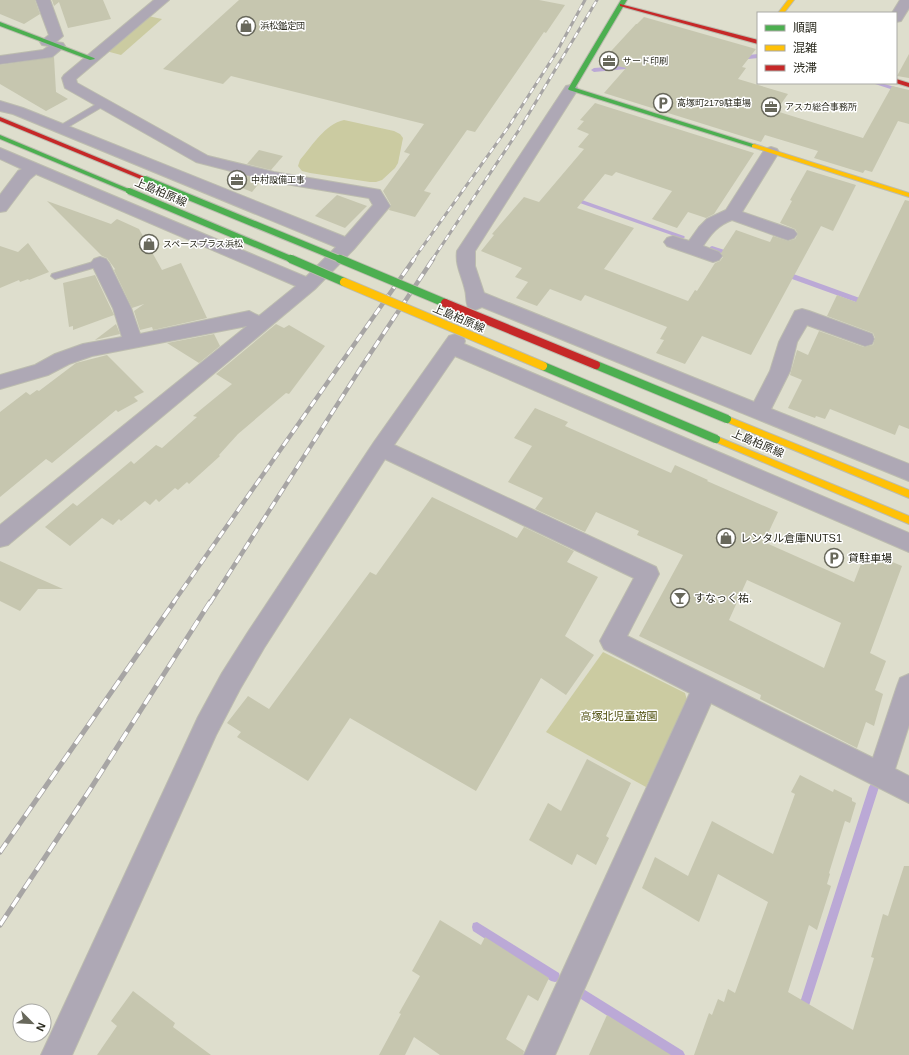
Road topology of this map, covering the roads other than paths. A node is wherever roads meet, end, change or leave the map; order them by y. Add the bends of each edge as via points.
1 (43, 0) edge
2 (162, 0) edge
3 (791, 0) edge
4 (907, 0) edge
5 (623, 2) edge
6 (782, 12) edge
7 (897, 16) edge
8 (0, 24) edge
9 (757, 42) edge
10 (52, 44) junction
11 (92, 59) junction
12 (0, 60) edge
13 (897, 81) edge
14 (909, 85) edge
15 (571, 89) junction
16 (103, 104) junction
17 (0, 106) edge
18 (0, 119) edge
19 (60, 128) junction
20 (0, 137) edge
21 (771, 152) junction
22 (0, 153) edge
23 (34, 168) junction
24 (909, 195) edge
25 (0, 208) edge
26 (732, 214) junction
27 (788, 234) dead end
28 (673, 242) dead end
29 (348, 245) junction
30 (693, 249) junction
31 (713, 256) dead end
32 (100, 263) joint
33 (55, 276) dead end
34 (308, 285) junction
35 (260, 325) junction
36 (864, 339) dead end
37 (133, 342) junction
38 (0, 382) edge
39 (760, 412) junction
40 (381, 448) junction
41 (909, 473) edge
42 (909, 494) edge
43 (909, 520) edge
44 (0, 538) edge
45 (909, 543) edge
46 (909, 686) edge
47 (705, 688) junction
48 (880, 776) junction
49 (909, 790) edge
50 (56, 1055) edge
51 (539, 1055) edge

1 - 10 street via 56,36
2 - 11 street
3 - 6 street
4 - 7 street
5 - 9 street
5 - 15 street
8 - 10 street
10 - 11 street
10 - 12 street via 47,54
11 - 16 street via 69,78 70,85
13 - 14 street
15 - 21 street
15 - 39 street via 466,251 465,267 474,288 475,300
16 - 19 lane
16 - 29 street via 202,159 274,177 374,194 382,206
17 - 19 street
18 - 42 street, 上島柏原線, bridge
19 - 29 street
20 - 43 street, 上島柏原線, bridge
21 - 24 street
21 - 26 street
22 - 23 street
23 - 25 street via 24,175
23 - 34 street
26 - 27 street via 768,233
26 - 30 street via 708,225
28 - 30 street
29 - 34 street
30 - 31 street
32 - 33 lane
32 - 37 street via 122,308
34 - 35 street
35 - 37 street via 249,318
35 - 44 street
36 - 39 street via 802,316 788,342 780,371
37 - 38 street via 90,349 41,370
39 - 41 street
40 - 45 street via 454,344
40 - 47 street via 648,574 612,641
40 - 50 street via 230,681
46 - 48 street
47 - 48 street
47 - 51 street
48 - 49 street

